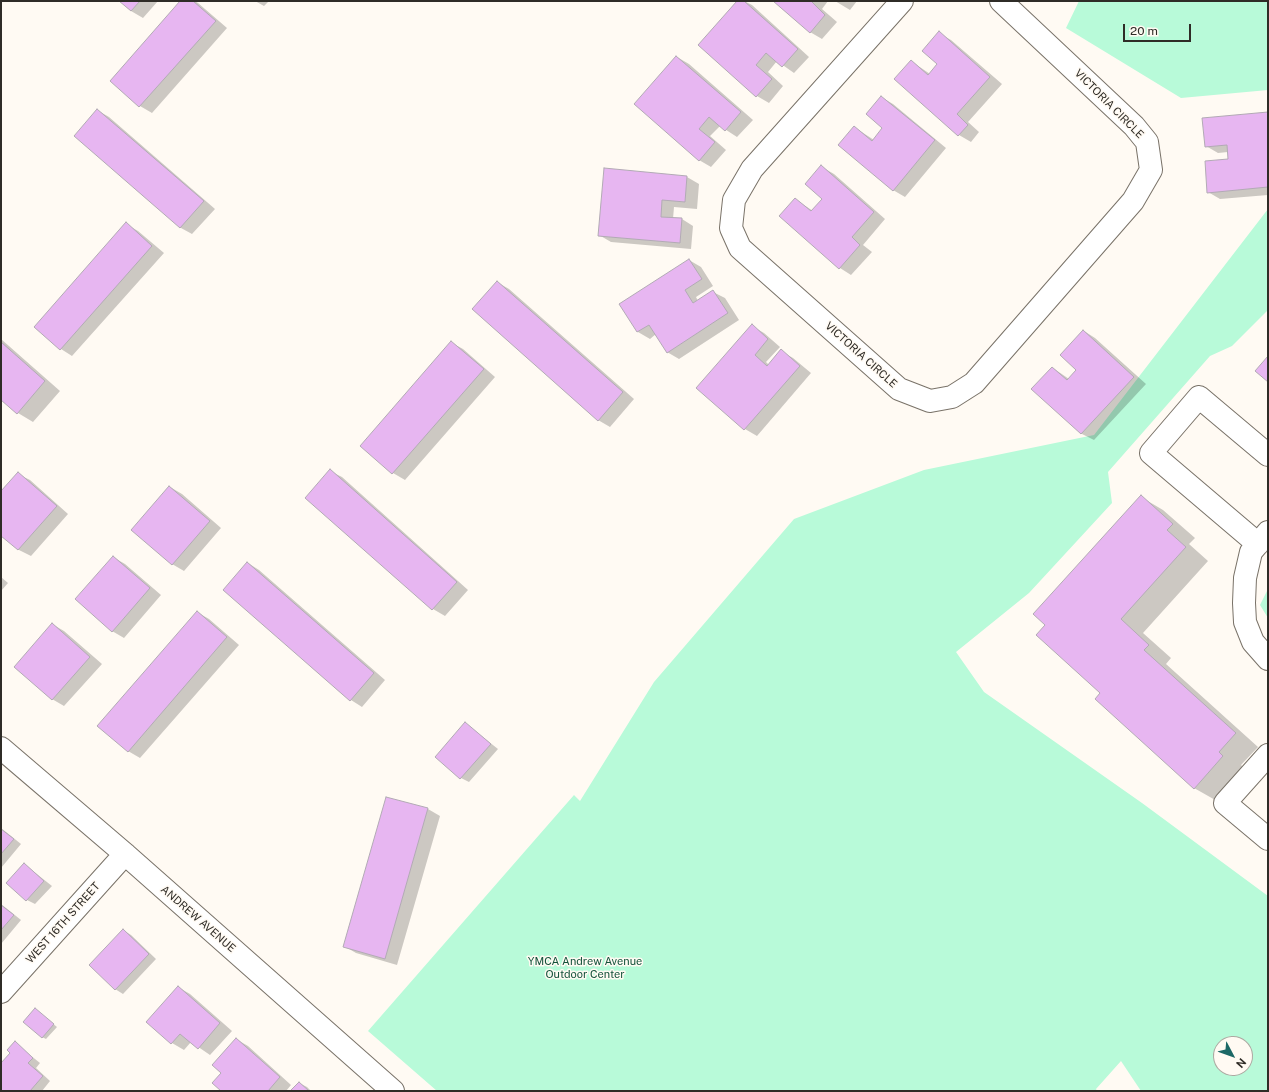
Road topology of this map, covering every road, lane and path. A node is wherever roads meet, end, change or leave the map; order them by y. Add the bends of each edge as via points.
1 (902, 1) edge
2 (1000, 1) edge
3 (1268, 455) edge
4 (1263, 538) edge
5 (1268, 659) edge
6 (1, 748) edge
7 (1268, 755) edge
8 (1268, 839) edge
9 (124, 854) junction
10 (1, 992) edge
11 (393, 1091) edge

1 - 2 street, VICTORIA CIRCLE via 752,169 734,200 731,228 740,248 898,389 930,401 952,397 974,383 1132,202 1151,170 1146,142 1134,126
3 - 4 street via 1199,396 1151,453
4 - 5 street via 1251,552 1244,603 1245,622 1253,642
6 - 9 street, ANDREW AVENUE
7 - 8 street via 1225,803
9 - 10 street, WEST 16TH STREET
9 - 11 street, ANDREW AVENUE

